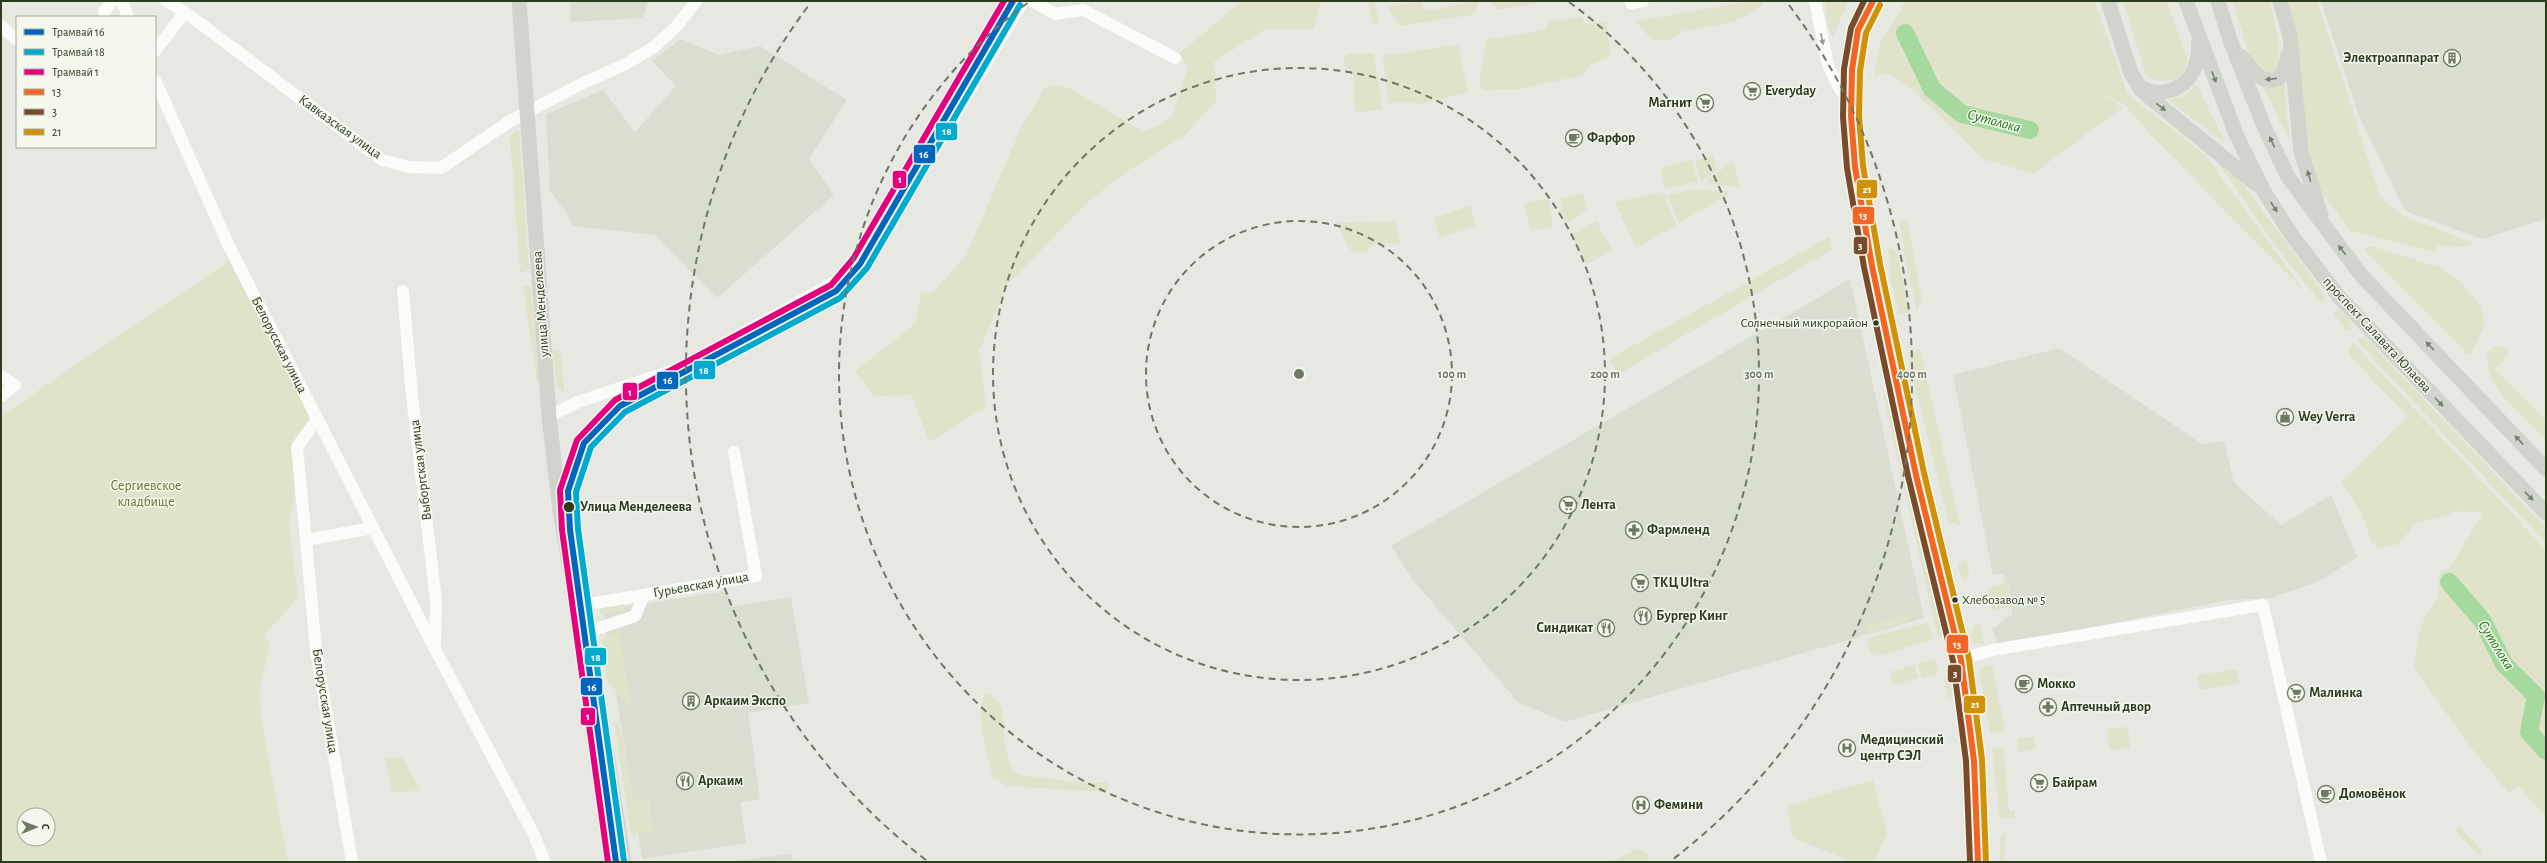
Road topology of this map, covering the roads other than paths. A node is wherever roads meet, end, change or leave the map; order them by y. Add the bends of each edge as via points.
1 (112, 1) edge
2 (122, 1) edge
3 (166, 1) edge
4 (519, 1) edge
5 (696, 1) edge
6 (1023, 1) edge
7 (1032, 1) edge
8 (1644, 1) edge
9 (1814, 1) edge
10 (1873, 1) edge
11 (2108, 1) edge
12 (2186, 1) edge
13 (2218, 1) edge
14 (2280, 1) edge
15 (1631, 3) dead end
16 (104, 12) dead end
17 (185, 12) junction
18 (128, 16) edge
19 (1, 26) edge
20 (2290, 36) junction
21 (16, 39) edge
22 (2199, 39) junction
23 (2230, 40) junction
24 (156, 50) edge
25 (1175, 58) dead end
26 (2134, 80) junction
27 (156, 82) edge
28 (1852, 108) junction
29 (526, 112) junction
30 (2263, 190) junction
31 (2324, 227) junction
32 (403, 291) dead end
33 (1, 376) edge
34 (1, 396) edge
35 (549, 416) junction
36 (317, 419) junction
37 (734, 452) dead end
38 (2546, 469) edge
39 (2546, 513) edge
40 (373, 528) junction
41 (306, 540) junction
42 (644, 595) junction
43 (576, 606) junction
44 (584, 633) junction
45 (435, 648) junction
46 (1960, 659) junction
47 (352, 862) edge
48 (545, 862) edge
49 (611, 862) edge
50 (624, 862) edge
51 (1978, 862) edge
52 (2321, 862) edge

1 - 16 street
2 - 18 street
3 - 17 street, Кавказская улица
4 - 29 main road, улица Менделеева
5 - 29 street, Кавказская улица via 677,26 654,47
6 - 35 street via 862,272 833,283 680,368 578,402
7 - 25 street via 1055,14 1083,10
8 - 15 street
9 -> 28 street via 1828,65
10 - 28 main road via 1858,30 1853,54
11 - 26 main road
12 - 22 main road, проспект Салавата Юлаева
13 - 23 main road
14 - 20 main road
17 - 24 street
17 - 29 street, Кавказская улица via 382,160 409,168 441,168
19 - 21 street
20 -> 23 main road via 2286,70 2281,77 2272,80 2262,79 2256,74
31 -> 20 main road via 2301,152
22 - 26 main road via 2194,70 2178,88 2156,92 2143,88
22 -> 30 main road, проспект Салавата Юлаева via 2236,134
31 -> 23 main road via 2288,177 2263,124
26 -> 30 main road via 2147,97 2221,153
27 - 36 street, Белорусская улица via 242,271
28 - 46 main road via 1857,182 1870,259
29 - 35 main road, улица Менделеева
30 -> 39 main road, проспект Салавата Юлаева via 2293,238 2340,298
38 -> 31 main road via 2361,275
32 - 45 street, Выборгская улица via 412,396 436,601
33 - 34 street via 15,385
35 - 43 main road, улица Менделеева via 559,504
36 - 40 street, Белорусская улица
36 - 41 street, Белорусская улица via 297,447
37 - 42 street, Гурьевская улица via 756,576
40 - 41 street
40 - 45 street, Белорусская улица
41 - 47 street, Белорусская улица via 316,651
42 - 43 street
42 - 44 street, Гурьевская улица via 635,616
43 - 44 main road, улица Менделеева
43 - 49 main road, улица Менделеева
44 - 50 main road, улица Менделеева via 602,713
45 - 48 street, Белорусская улица via 534,833
46 - 51 main road via 1978,789
46 - 52 street via 1998,650 2263,605

